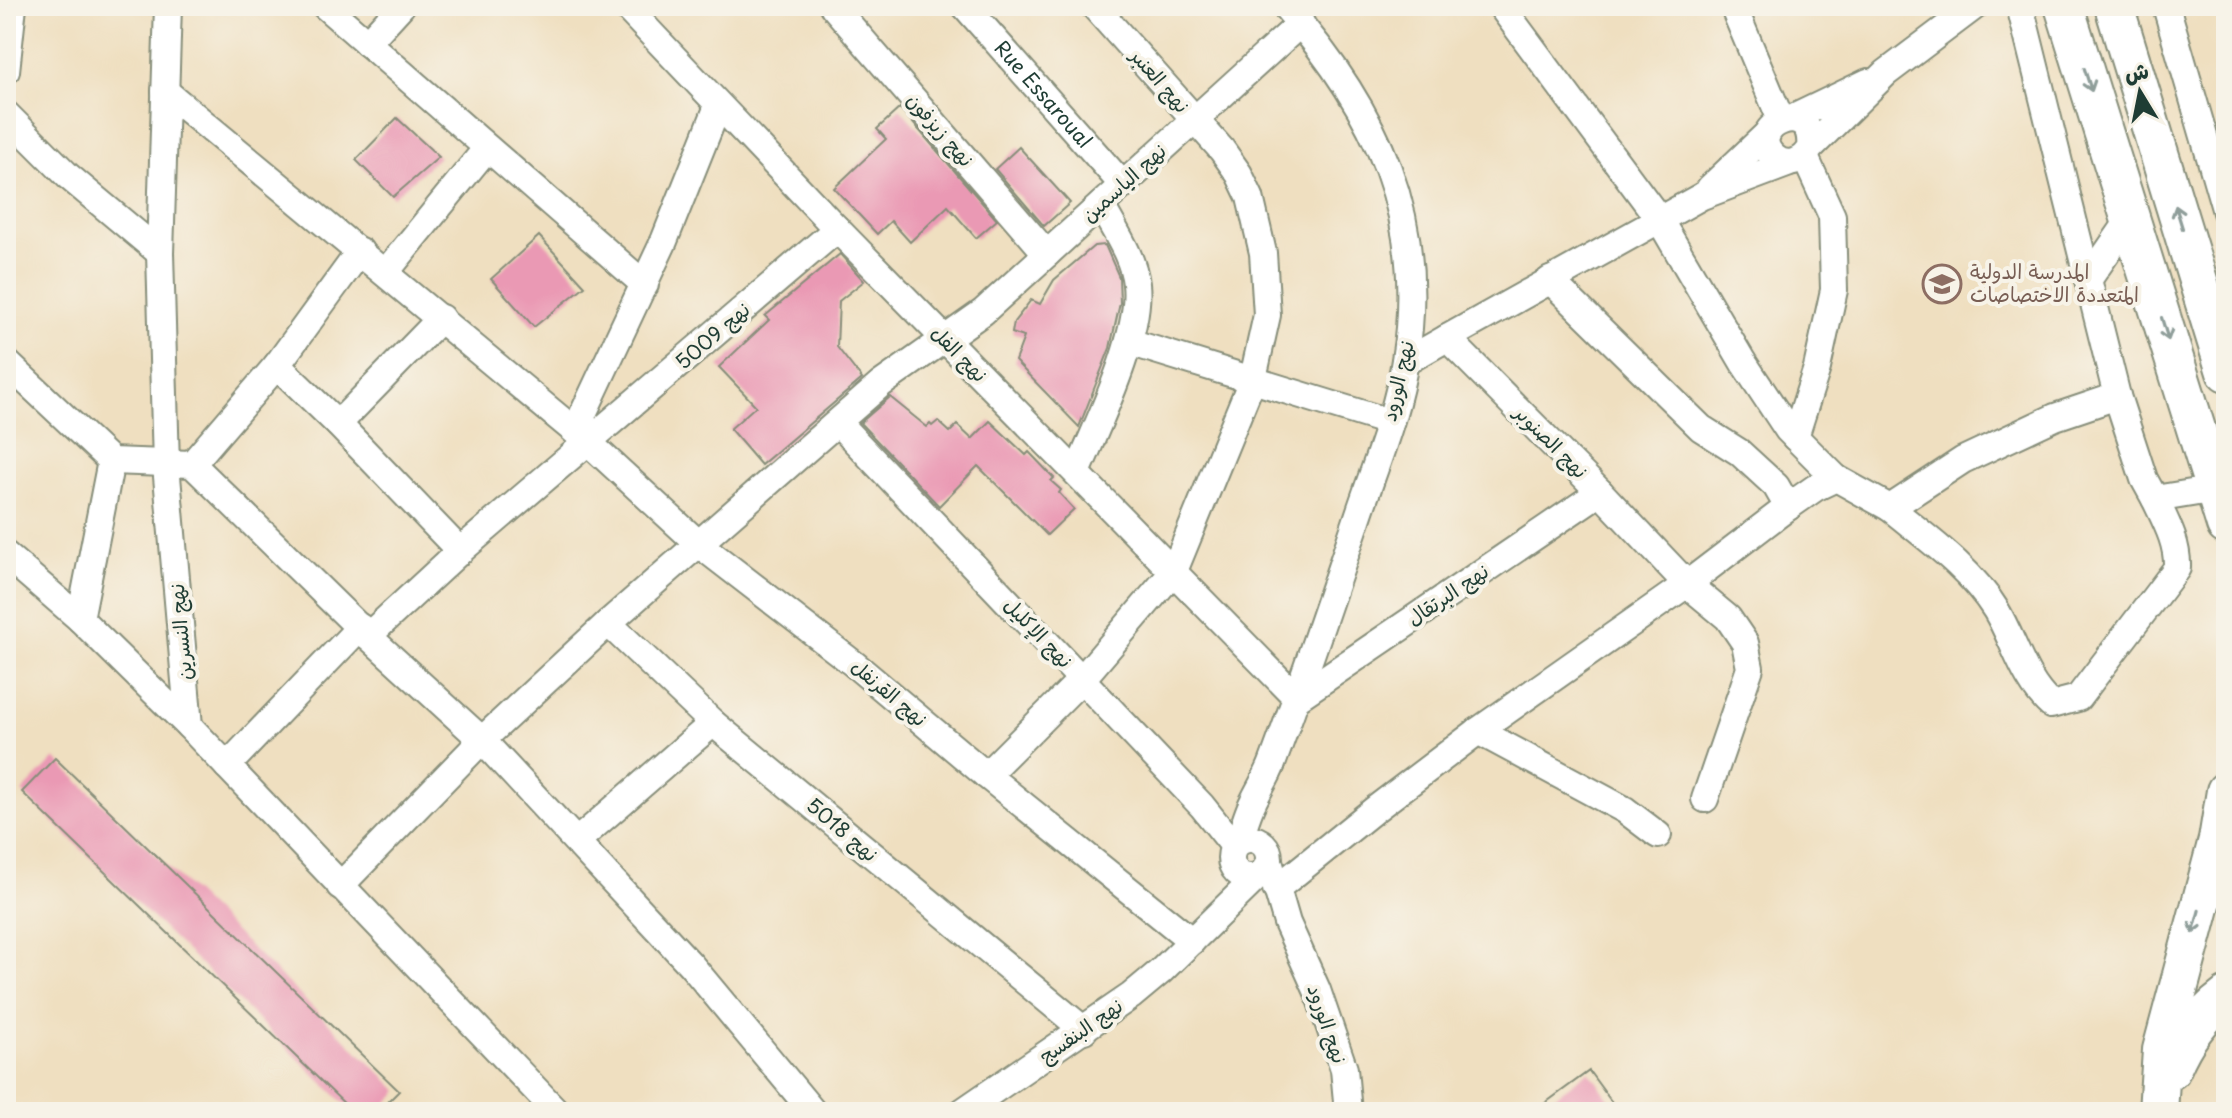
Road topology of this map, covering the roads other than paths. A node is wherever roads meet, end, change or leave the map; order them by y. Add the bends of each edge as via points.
1 (13, 6) edge
2 (168, 6) edge
3 (325, 6) edge
4 (401, 6) edge
5 (625, 6) edge
6 (833, 6) edge
7 (965, 6) edge
8 (1094, 6) edge
9 (1501, 6) edge
10 (1733, 6) edge
11 (1975, 6) edge
12 (2020, 6) edge
13 (2064, 6) edge
14 (2114, 6) edge
15 (2166, 6) edge
16 (1293, 15) edge
17 (367, 43) junction
18 (6, 71) edge
19 (1886, 73) junction
20 (165, 91) junction
21 (718, 106) junction
22 (6, 114) edge
23 (1194, 120) junction
24 (1780, 124) junction
25 (487, 148) junction
26 (1801, 156) junction
27 (1122, 184) junction
28 (1702, 196) junction
29 (1101, 205) junction
30 (2226, 212) edge
31 (2131, 218) junction
32 (1659, 219) junction
33 (837, 229) junction
34 (360, 251) junction
35 (160, 253) junction
36 (1047, 254) junction
37 (385, 273) junction
38 (1550, 280) junction
39 (2088, 280) junction
40 (645, 285) junction
41 (441, 318) junction
42 (1447, 338) junction
43 (944, 339) junction
44 (1129, 342) junction
45 (6, 362) edge
46 (1405, 362) junction
47 (277, 365) junction
48 (2226, 372) edge
49 (1253, 378) junction
50 (2117, 396) junction
51 (1389, 422) junction
52 (838, 423) junction
53 (338, 424) junction
54 (582, 437) junction
55 (1795, 437) junction
56 (111, 461) junction
57 (179, 465) junction
58 (1077, 473) junction
59 (1836, 478) junction
60 (1600, 492) junction
61 (2155, 499) junction
62 (1788, 507) junction
63 (2221, 507) edge
64 (1890, 508) junction
65 (700, 545) junction
66 (460, 551) junction
67 (6, 555) edge
68 (1174, 571) junction
69 (1687, 584) junction
70 (80, 619) junction
71 (608, 623) junction
72 (364, 631) junction
73 (1082, 679) junction
74 (1297, 698) junction
75 (713, 723) junction
76 (189, 726) junction
77 (1478, 731) junction
78 (482, 740) junction
79 (227, 766) junction
80 (986, 775) junction
81 (2226, 791) edge
82 (1705, 799) dead end
83 (1658, 835) dead end
84 (577, 841) junction
85 (1251, 864) junction
86 (340, 886) junction
87 (1201, 932) junction
88 (2226, 997) edge
89 (1084, 1030) junction
90 (2159, 1106) edge
91 (557, 1112) edge
92 (813, 1112) edge
93 (962, 1112) edge
94 (1348, 1112) edge

1 - 18 street
2 - 20 street, نهج النسرين
3 - 17 street
4 - 17 street
5 - 21 street, نهج الفل
6 - 36 street, نهج زيزفون
7 - 27 street, Rue Essaroual
8 - 23 street, نهج العنبر
9 - 32 street
10 - 24 street
11 - 19 street
12 - 39 street
13 -> 31 highway
48 -> 14 highway
15 - 30 street
16 - 23 street, نهج الياسمين
16 - 46 street, نهج الورود via 1373,128 1397,190 1409,266
17 - 25 street
19 - 24 street
19 - 26 street
20 - 34 street, نهج القرنفل
20 - 35 street, نهج النسرين
21 - 33 street, نهج الفل
21 - 40 street
22 - 35 street via 68,176
23 - 27 street, نهج الياسمين
23 - 49 street, نهج العنبر via 1239,174 1258,225 1267,315
24 - 26 street via 1801,122 1808,129 1811,138
24 - 26 street via 1766,144 1770,154 1777,161
24 - 28 street
25 - 37 street
25 - 40 street
26 - 28 street
26 - 55 street via 1832,216 1834,290
27 - 29 street, نهج الياسمين
28 - 32 street
29 - 36 street, نهج الياسمين
29 - 44 street via 1125,248 1136,285
31 - 39 street
31 -> 63 highway
32 - 38 street
32 - 55 street via 1743,362
33 - 43 street, نهج الفل
33 - 54 street, نهج 5009
34 - 37 street, نهج القرنفل
34 - 47 street
35 - 57 street, نهج النسرين
36 - 43 street, نهج الياسمين
37 - 41 street, نهج القرنفل
38 - 42 street
38 - 62 street via 1701,428 1739,452 1776,486
39 - 50 street
40 - 54 street
41 - 53 street
41 - 54 street, نهج القرنفل
42 - 46 street
42 - 60 street, نهج الصنوبر
43 - 52 street, نهج الياسمين
43 - 58 street, نهج الفل
44 - 49 street
44 - 58 street
45 - 56 street
46 - 51 street, نهج الورود
47 - 53 street
47 - 57 street
49 - 51 street
49 - 68 street, نهج العنبر
50 - 61 street
50 - 64 street via 2055,417 1963,460
51 - 74 street, نهج الورود
52 - 65 street, نهج الياسمين
52 - 73 street, نهج الإكليل
53 - 66 street
54 - 65 street, نهج القرنفل
54 - 66 street, نهج 5009
55 - 59 street
56 - 57 street
56 - 70 street
57 - 72 street
57 - 76 street, نهج النسرين
58 - 68 street, نهج الفل
59 - 62 street, نهج البنفسج
59 - 64 street
60 - 69 street, نهج الصنوبر
60 - 74 street, نهج البرتقال
61 - 63 street
61 - 64 street via 2175,541 2177,568 2078,698 2051,705 2036,691 1995,610 1968,573
62 - 69 street, نهج البنفسج
65 - 71 street, نهج الياسمين
65 - 80 street, نهج القرنفل
66 - 72 street, نهج 5009
67 - 70 street
68 - 73 street, نهج العنبر
68 - 74 street, نهج الفل
69 - 77 street, نهج البنفسج
69 - 82 street, نهج الصنوبر via 1728,618 1745,643 1750,668
70 - 76 street
71 - 75 street, نهج 5018
71 - 78 street, نهج الياسمين
72 - 78 street
72 - 79 street, نهج 5009
73 - 80 street, نهج العنبر
73 - 85 street, نهج الإكليل
74 - 85 street, نهج الورود via 1269,771
75 - 84 street
75 - 89 street, نهج 5018
76 - 79 street
77 - 83 street via 1625,810
77 - 85 street, نهج البنفسج via 1374,810
78 - 84 street
78 - 86 street, نهج الياسمين
79 - 86 street
80 - 87 street, نهج القرنفل
81 -> 90 highway via 2162,1050
84 - 92 street via 691,965
85 - 87 street, نهج البنفسج
85 - 94 street, نهج الورود via 1317,990 1344,1069
86 - 91 street
87 - 89 street, نهج البنفسج via 1131,996
88 - 90 highway via 2179,1051
89 - 93 street, نهج البنفسج

